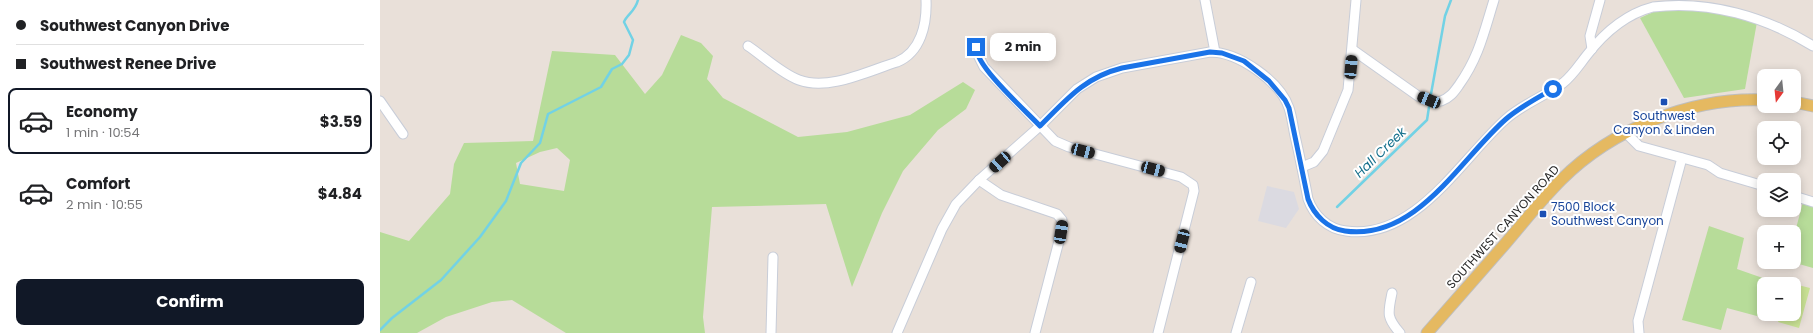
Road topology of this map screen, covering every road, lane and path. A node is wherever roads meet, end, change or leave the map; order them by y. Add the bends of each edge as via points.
1 (926, 0) edge
2 (1205, 0) edge
3 (1356, 0) edge
4 (1494, 0) edge
5 (1600, 0) edge
6 (748, 46) dead end
7 (1813, 46) edge
8 (976, 47) dead end
9 (1592, 49) junction
10 (1353, 50) junction
11 (1215, 52) junction
12 (1757, 100) edge
13 (380, 101) edge
14 (1801, 103) edge
15 (1813, 106) edge
16 (1040, 126) junction
17 (1626, 133) junction
18 (403, 134) dead end
19 (1682, 158) junction
20 (1302, 167) junction
21 (979, 180) junction
22 (1757, 184) edge
23 (1801, 198) edge
24 (1813, 202) edge
25 (773, 257) dead end
26 (1251, 282) dead end
27 (1392, 293) dead end
28 (771, 333) edge
29 (897, 333) edge
30 (1035, 333) edge
31 (1158, 333) edge
32 (1236, 333) edge
33 (1400, 333) edge
34 (1427, 333) edge
35 (1639, 333) edge

1 - 6 street via 920,39 907,57 833,83 814,84 798,80
2 - 11 street
3 - 10 street
4 - 10 street via 1479,51 1469,70 1451,96 1440,102 1418,96
5 - 9 street via 1590,36
7 - 9 street via 1783,29 1738,10 1684,1 1652,7 1621,21
8 - 16 street via 984,67
9 - 20 street via 1562,83 1506,119 1439,190 1394,224 1375,230 1354,232 1332,228 1310,205
10 - 20 street via 1348,90 1330,138 1320,156 1309,166
11 - 16 street via 1122,68 1096,77 1078,89
11 - 20 street via 1244,61 1253,67 1285,100
12 - 17 main road, SOUTHWEST CANYON ROAD via 1691,108 1651,121
13 - 18 street
14 - 15 main road
16 - 21 street
16 - 31 street via 1061,144 1181,177 1194,185
17 - 19 street via 1640,146
17 - 34 main road, SOUTHWEST CANYON ROAD via 1595,152 1561,180
19 - 22 street
19 - 35 street via 1638,321
21 - 29 street via 950,212
21 - 30 street via 1001,195 1057,214 1062,220
23 - 24 street
25 - 28 street
26 - 32 street
27 - 33 street via 1388,315 1390,322

